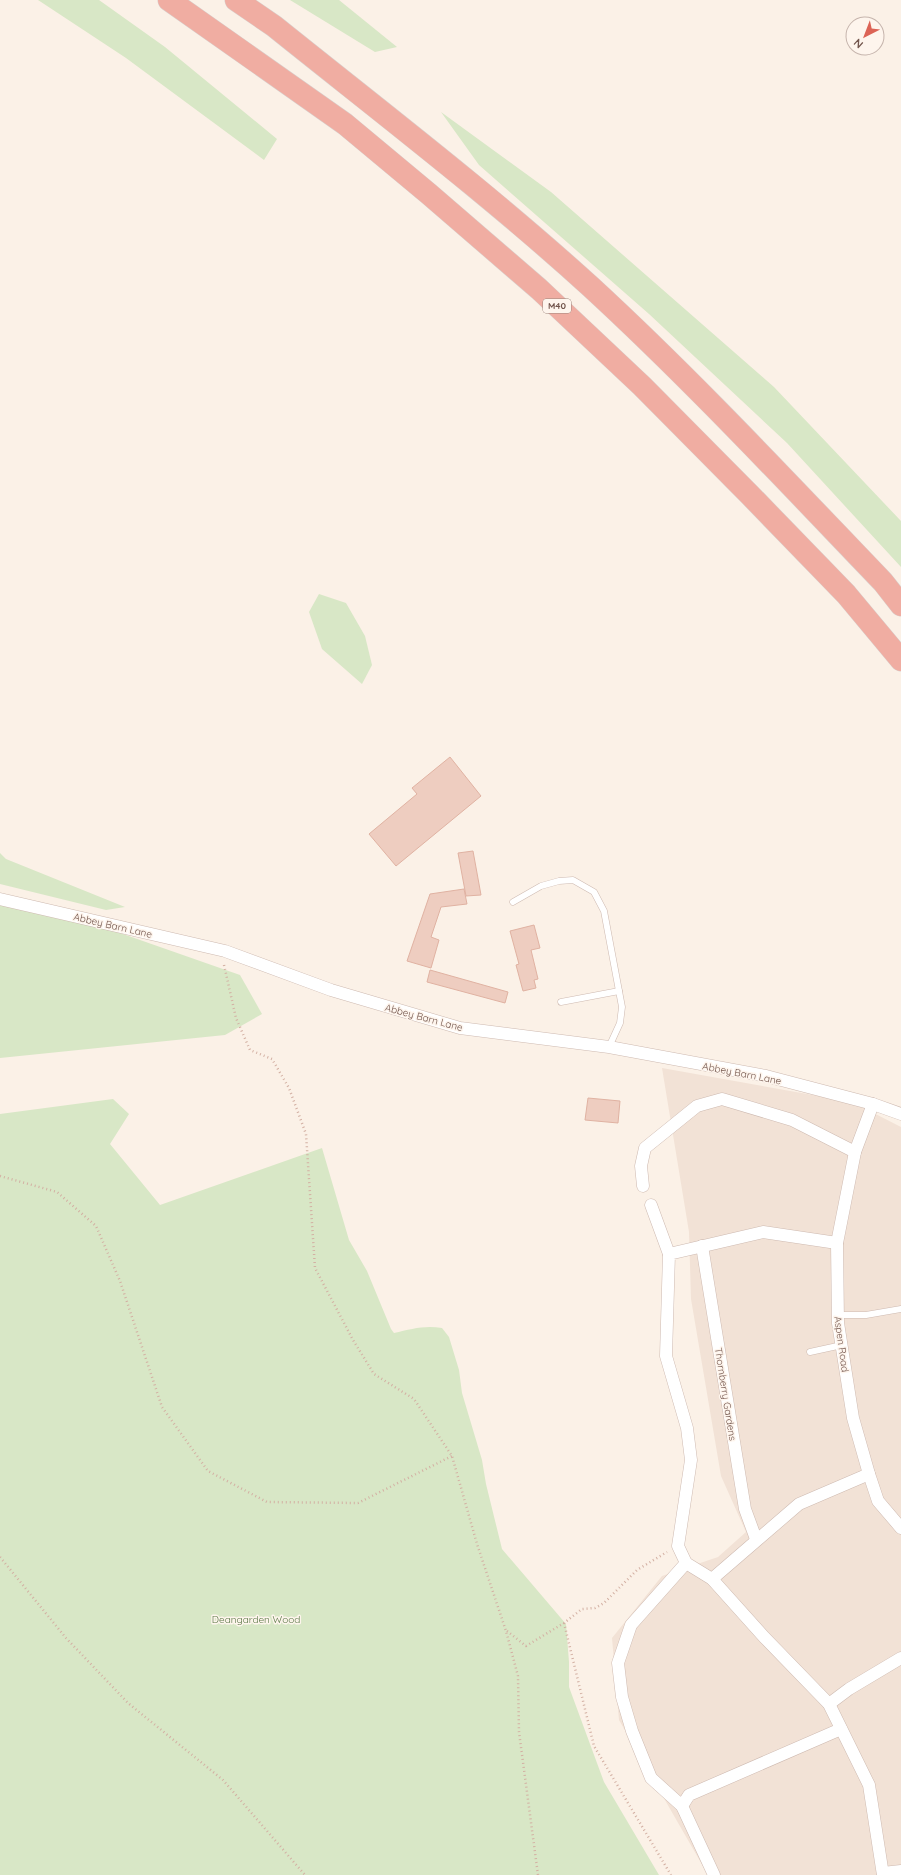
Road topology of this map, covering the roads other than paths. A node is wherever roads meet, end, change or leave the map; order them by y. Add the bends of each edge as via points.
1 (169, 0) edge
2 (236, 0) edge
3 (901, 605) edge
4 (901, 660) edge
5 (0, 899) edge
6 (513, 902) dead end
7 (619, 991) junction
8 (561, 1002) dead end
9 (609, 1048) junction
10 (872, 1104) junction
11 (901, 1114) edge
12 (855, 1152) junction
13 (643, 1186) dead end
14 (651, 1204) dead end
15 (837, 1243) junction
16 (702, 1246) junction
17 (669, 1254) junction
18 (901, 1309) edge
19 (838, 1315) junction
20 (842, 1345) junction
21 (810, 1352) dead end
22 (869, 1474) junction
23 (901, 1528) edge
24 (756, 1539) junction
25 (686, 1564) junction
26 (712, 1579) junction
27 (901, 1658) edge
28 (829, 1704) junction
29 (841, 1730) junction
30 (682, 1806) junction
31 (901, 1871) edge
32 (883, 1874) edge
33 (714, 1875) edge

1 - 4 highway, M40 via 345,124 539,289 642,386 756,500 846,594
2 - 3 highway via 274,26 492,201 591,287 682,373
5 - 9 street, Abbey Barn Lane via 225,951 331,990 460,1028
6 - 7 lane via 541,886 559,881 573,880 594,892 604,911
7 - 8 lane
7 - 9 lane via 622,1006 620,1023
9 - 10 street, Abbey Barn Lane via 766,1076
10 - 11 street, Abbey Barn Lane
10 - 12 street, Aspen Road
12 - 13 street via 792,1120 722,1098 697,1106 645,1148 641,1166
12 - 15 street, Aspen Road
14 - 17 street
15 - 16 street via 763,1232
15 - 19 street, Aspen Road
16 - 17 street
16 - 24 street, Thornberry Gardens via 745,1509
17 - 25 street via 666,1356 688,1428 691,1460 678,1546
18 - 19 lane via 866,1315
19 - 20 street, Aspen Road
20 - 21 lane
20 - 22 street, Aspen Road via 853,1418
22 - 23 street, Aspen Road via 878,1501
22 - 24 street via 799,1504
24 - 26 street
25 - 26 street
25 - 30 street via 630,1625 618,1663 622,1697 651,1778
26 - 28 street
27 - 28 street
28 - 29 street
29 - 30 street via 689,1795
29 - 32 street via 869,1785
30 - 33 street
31 - 32 street

